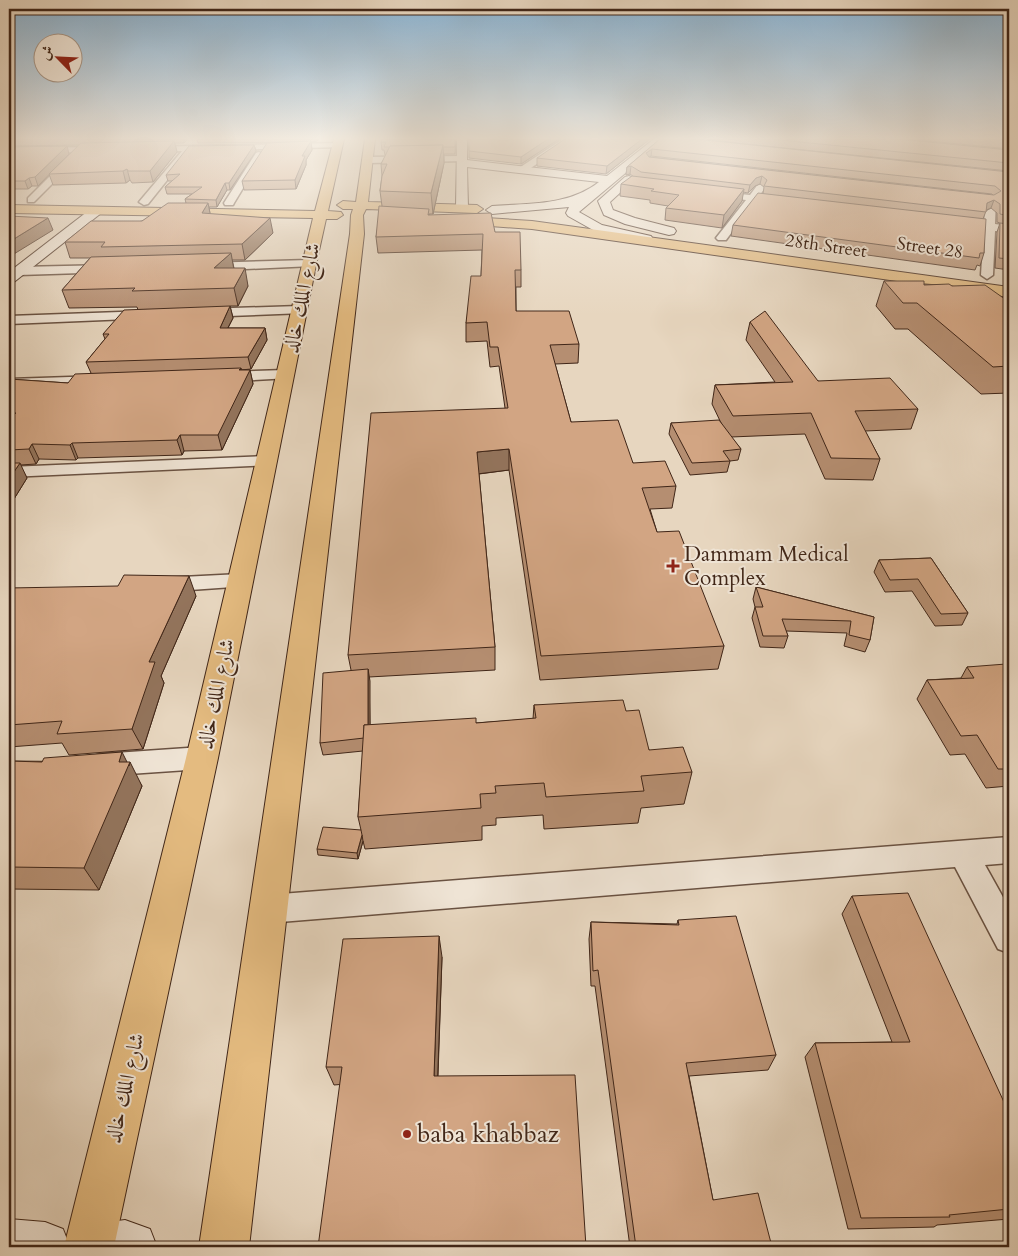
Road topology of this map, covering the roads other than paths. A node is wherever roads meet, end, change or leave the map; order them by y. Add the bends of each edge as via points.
1 (33, 198) edge
2 (148, 198) edge
3 (237, 198) edge
4 (363, 198) edge
5 (462, 198) edge
6 (583, 198) edge
7 (587, 198) edge
8 (609, 198) edge
9 (749, 198) edge
10 (752, 198) junction
11 (986, 198) edge
12 (321, 199) junction
13 (9, 200) edge
14 (31, 200) junction
15 (144, 202) junction
16 (265, 202) dead end
17 (234, 203) junction
18 (799, 204) edge
19 (462, 208) junction
20 (9, 209) edge
21 (492, 210) junction
22 (96, 211) junction
23 (216, 212) junction
24 (401, 213) junction
25 (361, 215) junction
26 (421, 217) junction
27 (582, 221) junction
28 (942, 221) edge
29 (284, 226) dead end
30 (990, 227) junction
31 (1009, 229) edge
32 (670, 235) junction
33 (717, 237) joint
34 (741, 240) edge
35 (308, 254) junction
36 (197, 267) edge
37 (118, 269) edge
38 (14, 275) edge
39 (982, 275) joint
40 (1002, 278) dead end
41 (1009, 292) edge
42 (995, 304) edge
43 (299, 310) junction
44 (193, 313) edge
45 (164, 314) edge
46 (9, 320) edge
47 (285, 375) junction
48 (206, 377) edge
49 (117, 380) edge
50 (9, 384) edge
51 (266, 461) junction
52 (9, 472) edge
53 (240, 581) junction
54 (144, 586) edge
55 (202, 758) junction
56 (76, 767) edge
57 (1009, 850) edge
58 (963, 854) junction
59 (268, 909) junction
60 (1009, 938) edge
61 (9, 1244) edge
62 (45, 1247) edge
63 (88, 1247) edge
64 (110, 1247) edge
65 (132, 1247) edge
66 (224, 1247) edge

1 - 14 street
2 - 15 street
3 - 17 street
4 - 25 main road, شارع الملك خالد
5 - 19 street
6 - 21 street via 566,204
7 - 27 street via 572,214
8 - 32 street via 604,201 608,212
9 - 10 street
10 - 18 street
10 - 33 street
11 - 30 street
12 - 17 main road
12 - 23 main road, 28th Street
12 - 25 main road, 28th Street
12 - 35 main road, شارع الملك خالد
13 - 14 main road
14 - 15 main road
15 - 17 main road
16 - 17 main road
19 - 21 main road
19 - 24 main road
20 - 22 main road, 28th Street
21 - 27 main road
22 - 23 main road, 28th Street
22 - 38 street
23 - 29 main road via 253,217
24 - 25 main road
24 - 26 main road
25 - 26 main road, 28th Street
25 - 59 main road, شارع الملك خالد
26 - 32 main road, 28th Street
27 - 32 main road
28 - 30 street
30 - 31 street
30 - 39 street
32 - 41 main road, 28th Street
33 - 34 main road
35 - 36 street
35 - 43 main road, شارع الملك خالد
37 - 38 street
39 - 40 main road, Street 28
41 - 42 street
43 - 44 street
43 - 47 main road, شارع الملك خالد
45 - 46 street
47 - 48 street
47 - 51 main road, شارع الملك خالد
49 - 50 street
51 - 52 street
51 - 53 main road, شارع الملك خالد
53 - 54 street
53 - 55 main road, شارع الملك خالد
55 - 56 street
55 - 63 main road, شارع الملك خالد
57 - 58 street
58 - 59 street
58 - 60 street
59 - 66 main road, شارع الملك خالد
61 - 62 street
64 - 65 street

